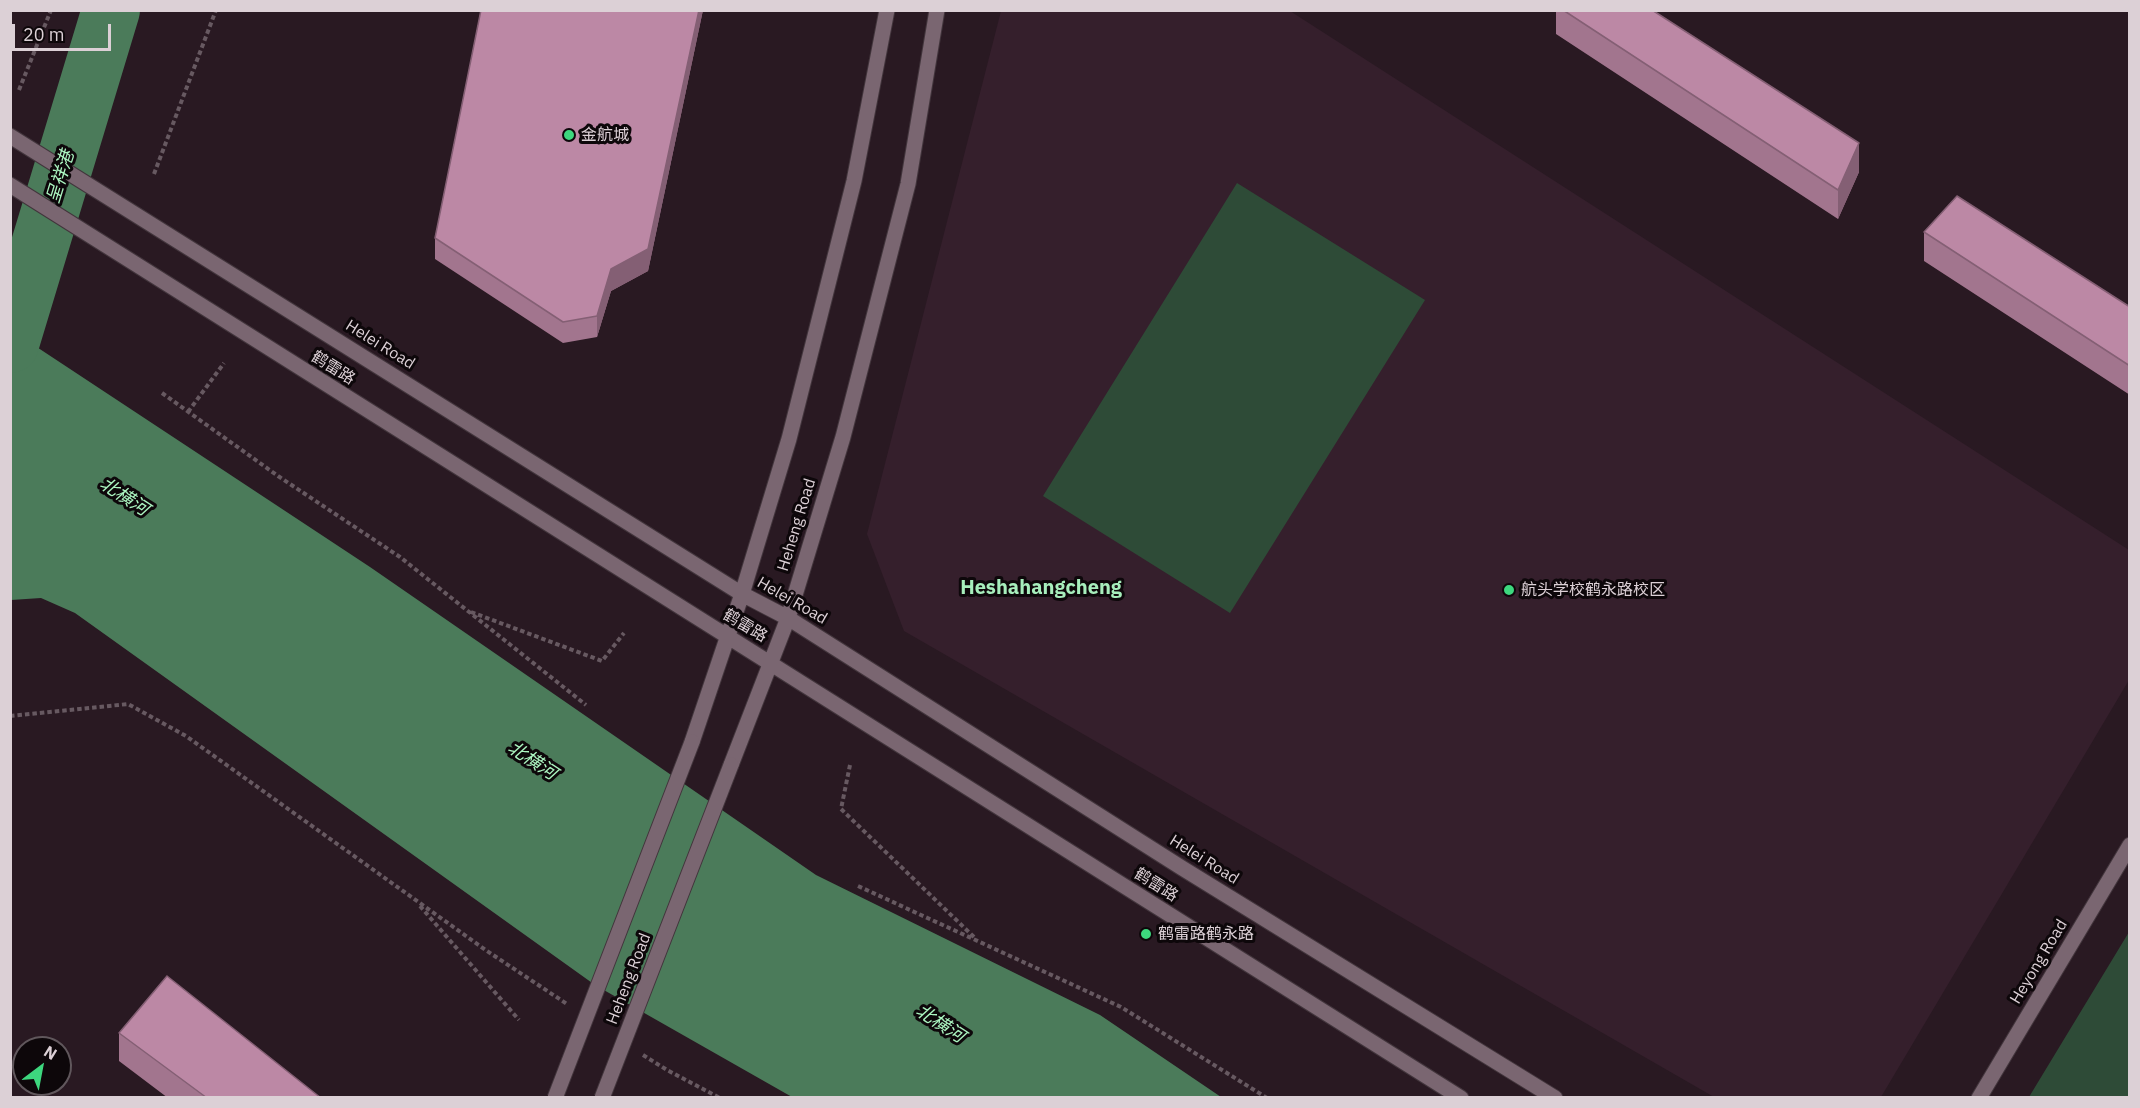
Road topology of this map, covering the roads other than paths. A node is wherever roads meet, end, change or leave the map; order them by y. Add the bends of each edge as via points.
1 (887, 10) edge
2 (937, 10) edge
3 (10, 136) edge
4 (10, 185) edge
5 (742, 594) junction
6 (788, 618) junction
7 (727, 638) junction
8 (771, 663) junction
9 (2130, 845) edge
10 (555, 1098) edge
11 (602, 1098) edge
12 (1461, 1098) edge
13 (1555, 1098) edge
14 (1979, 1098) edge

1 - 5 street, Heheng Road via 854,181 789,439
2 - 6 street, Heheng Road via 908,184 843,437
3 - 5 street, Helei Road
4 - 7 street, 鹤雷路
5 - 6 street, Helei Road
5 - 7 street, Heheng Road
6 - 8 street, Heheng Road
6 - 13 street, Helei Road via 1192,875
7 - 8 street, 鹤雷路
7 - 10 street, Heheng Road, bridge via 692,741
8 - 11 street, Heheng Road, bridge
8 - 12 street, 鹤雷路
9 - 14 street, Heyong Road

